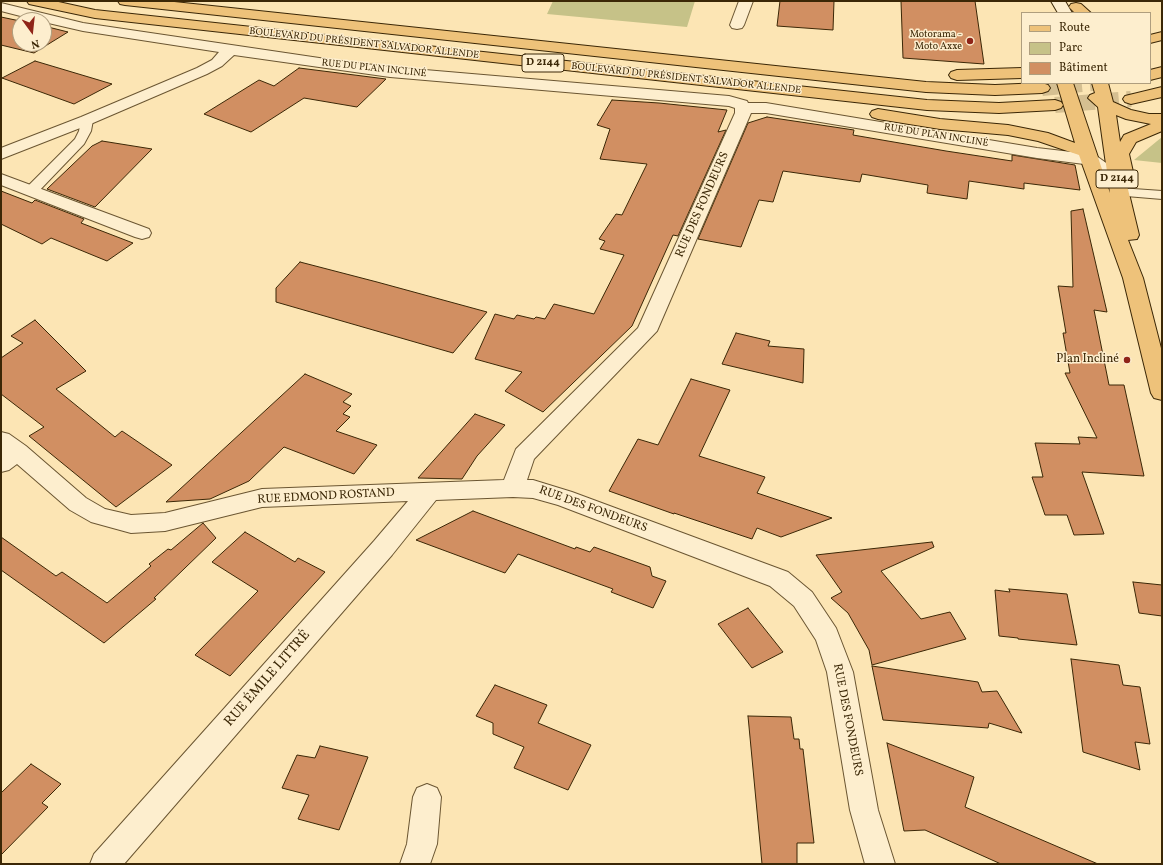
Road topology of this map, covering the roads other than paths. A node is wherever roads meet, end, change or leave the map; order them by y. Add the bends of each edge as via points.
1 (34, 1) edge
2 (125, 1) edge
3 (746, 1) edge
4 (1053, 1) edge
5 (1058, 1) edge
6 (1, 6) edge
7 (1075, 9) edge
8 (1054, 12) edge
9 (737, 25) dead end
10 (1151, 30) edge
11 (1162, 30) edge
12 (1162, 36) edge
13 (1151, 39) edge
14 (230, 50) junction
15 (609, 53) junction
16 (854, 66) dead end
17 (1162, 72) edge
18 (940, 73) dead end
19 (1021, 73) edge
20 (1151, 75) edge
21 (1065, 84) edge
22 (1074, 84) edge
23 (1087, 84) edge
24 (1100, 84) edge
25 (754, 87) junction
26 (1042, 88) tunnel mouth
27 (1162, 92) edge
28 (1131, 99) tunnel mouth
29 (1055, 106) tunnel mouth
30 (1106, 110) junction
31 (743, 111) junction
32 (1162, 119) edge
33 (87, 120) junction
34 (1084, 124) junction
35 (1162, 125) edge
36 (1008, 130) junction
37 (1, 154) edge
38 (1093, 160) junction
39 (1, 179) edge
40 (32, 191) junction
41 (1124, 192) junction
42 (1162, 195) edge
43 (142, 233) dead end
44 (1132, 242) junction
45 (1133, 278) junction
46 (1162, 393) edge
47 (7, 452) edge
48 (513, 488) junction
49 (429, 492) junction
50 (427, 797) dead end
51 (105, 864) edge
52 (415, 864) edge
53 (880, 864) edge

1 - 25 main road, BOULEVARD DU PRÉSIDENT SALVADOR ALLENDE / D 2144 via 95,14
2 - 15 main road, BOULEVARD DU PRÉSIDENT SALVADOR ALLENDE / D 2144
3 - 9 street
4 - 8 street
5 - 7 street
6 - 14 street, RUE DU PLAN INCLINÉ via 83,27
10 - 11 main road
12 - 13 main road
14 - 31 street, RUE DU PLAN INCLINÉ via 390,72 729,101 741,104
14 - 33 street via 217,63 202,71
15 - 16 main road via 753,57
15 - 26 main road, BOULEVARD DU PRÉSIDENT SALVADOR ALLENDE / D 2144 via 926,87 995,90
17 - 20 main road
18 - 19 main road
21 - 34 main road, D 2144
22 - 34 main road via 1078,87
23 - 30 main road
24 - 30 main road, D 2144
25 - 29 main road, BOULEVARD DU PRÉSIDENT SALVADOR ALLENDE / D 2144 via 927,105 999,108
25 - 36 main road via 848,110 940,124
27 - 28 main road
30 - 32 main road via 1149,119
30 - 34 main road
30 - 41 main road, D 2144
31 - 38 street, RUE DU PLAN INCLINÉ via 766,108
31 - 48 street, RUE DES FONDEURS via 647,331 524,455
33 - 37 street
33 - 40 lane via 80,141
34 - 36 main road via 1065,128
34 - 38 main road
34 - 38 main road, D 2144
35 - 41 main road via 1130,138 1124,147 1121,158
36 - 38 main road via 1042,137
38 - 44 main road
38 - 45 main road, D 2144
39 - 40 street
40 - 43 street
41 - 42 lane
41 - 44 main road, D 2144
44 - 45 main road, D 2144
45 - 46 main road, D 2144
47 - 49 street, RUE EDMOND ROSTAND via 78,504 99,516 131,524 165,522 262,498
48 - 49 street, RUE EDMOND ROSTAND
48 - 53 street, RUE DES FONDEURS via 533,489 564,498 779,579 803,600 827,636 840,672 864,810
49 - 51 street, RUE ÉMILE LITTRÉ
50 - 52 street via 422,844

